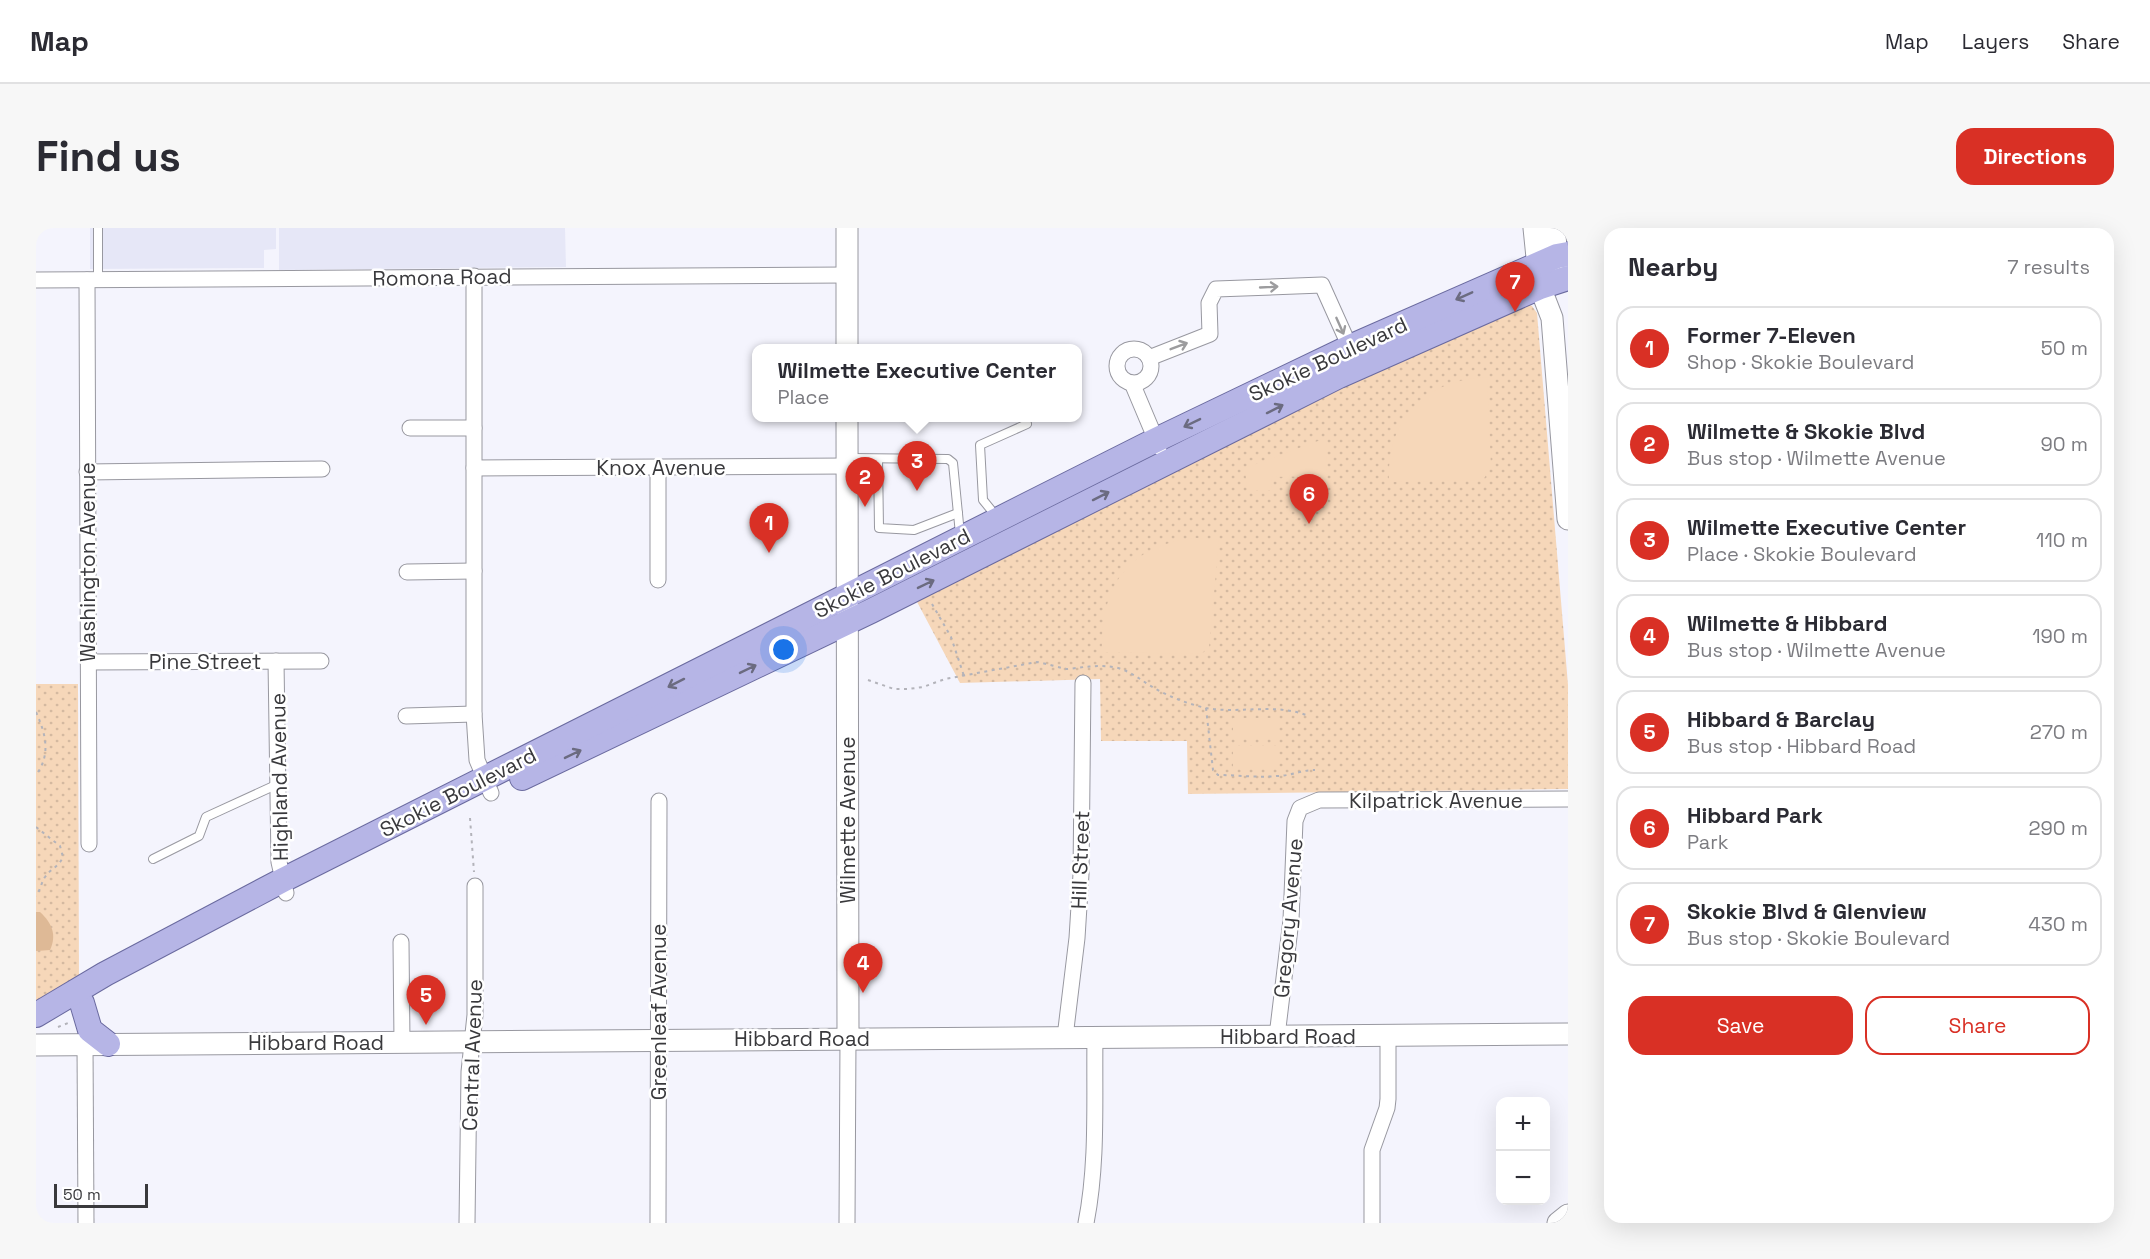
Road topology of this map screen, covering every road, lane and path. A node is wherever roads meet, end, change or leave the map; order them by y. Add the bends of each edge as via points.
1 (98, 228) edge
2 (847, 228) edge
3 (1534, 228) edge
4 (1554, 228) edge
5 (1555, 270) edge
6 (847, 275) junction
7 (474, 276) junction
8 (36, 280) edge
9 (92, 280) junction
10 (847, 344) edge
11 (1354, 357) junction
12 (1149, 358) junction
13 (1132, 383) junction
14 (847, 422) edge
15 (1027, 424) dead end
16 (410, 428) dead end
17 (474, 428) junction
18 (1156, 441) junction
19 (878, 459) junction
20 (847, 462) junction
21 (1166, 464) junction
22 (658, 467) junction
23 (474, 468) junction
24 (322, 469) dead end
25 (87, 472) junction
26 (958, 513) junction
27 (999, 519) junction
28 (1568, 519) edge
29 (960, 539) junction
30 (407, 572) dead end
31 (474, 572) junction
32 (658, 580) dead end
33 (847, 595) junction
34 (932, 604) dead end
35 (847, 622) junction
36 (276, 661) junction
37 (321, 661) dead end
38 (88, 662) junction
39 (964, 676) junction
40 (868, 680) dead end
41 (1083, 683) dead end
42 (1206, 708) junction
43 (36, 712) edge
44 (474, 714) junction
45 (406, 716) dead end
46 (1306, 716) dead end
47 (1315, 770) dead end
48 (36, 775) edge
49 (278, 784) junction
50 (488, 786) junction
51 (1568, 799) edge
52 (659, 801) dead end
53 (1305, 804) joint
54 (470, 818) dead end
55 (36, 827) edge
56 (89, 844) dead end
57 (153, 859) dead end
58 (284, 886) junction
59 (475, 886) joint
60 (36, 896) edge
61 (401, 942) dead end
62 (82, 1003) junction
63 (36, 1015) edge
64 (36, 1031) edge
65 (1568, 1034) edge
66 (1388, 1035) junction
67 (1277, 1036) junction
68 (1065, 1037) junction
69 (1095, 1037) junction
70 (848, 1038) junction
71 (658, 1040) junction
72 (472, 1041) junction
73 (402, 1042) junction
74 (97, 1044) junction
75 (36, 1045) edge
76 (1568, 1215) edge
77 (86, 1223) edge
78 (467, 1223) edge
79 (658, 1223) edge
80 (847, 1223) edge
81 (1086, 1223) edge
82 (1372, 1223) edge
83 (1558, 1223) edge

1 - 9 lane
2 - 6 street
3 - 5 street
4 - 5 street
5 - 11 main road, Skokie Boulevard
5 - 28 street via 1552,318
6 - 7 street, Romona Road
6 - 10 street
7 - 9 street, Romona Road
7 - 17 street
8 - 9 street, Romona Road
9 - 25 street, Washington Avenue
12 -> 11 street via 1210,334 1209,303 1216,289 1322,285
11 -> 18 main road, Skokie Boulevard
21 -> 11 main road, Skokie Boulevard
12 - 13 street via 1148,376
12 - 13 street via 1136,348 1121,354 1116,364 1118,375
13 - 18 street
14 - 20 street, Wilmette Avenue
15 - 27 lane via 980,445 983,500
16 - 17 street
17 - 23 street
18 - 21 street
18 - 27 main road, Skokie Boulevard
19 - 20 lane
19 - 26 lane via 953,462
19 - 26 lane via 879,528 914,530
20 - 22 street, Knox Avenue
20 - 33 street, Wilmette Avenue
35 -> 21 main road, Skokie Boulevard
22 - 23 street, Knox Avenue
22 - 32 street
23 - 31 street
24 - 25 street
25 - 38 street, Washington Avenue
26 - 29 lane
27 - 29 main road, Skokie Boulevard
29 - 33 main road, Skokie Boulevard
30 - 31 street
31 - 44 street
33 - 35 street, Wilmette Avenue
33 -> 50 main road, Skokie Boulevard
34 - 39 path via 951,637
50 -> 35 main road, Skokie Boulevard
35 - 70 street, Wilmette Avenue
36 - 37 street, Pine Street
36 - 38 street, Pine Street
36 - 49 street, Highland Avenue
38 - 56 street, Washington Avenue
39 - 40 path via 894,690
39 - 42 path via 1037,662 1066,669 1089,665 1138,676 1176,699
41 - 68 street, Hill Street via 1081,874
42 - 46 path via 1291,710
42 - 47 path via 1214,770 1218,775 1276,777
43 - 48 path via 47,752
44 - 45 street
44 - 50 street via 477,760
49 - 57 lane via 206,817 199,836
49 - 58 street, Highland Avenue via 279,862
50 - 58 main road, Skokie Boulevard
51 - 53 street, Kilpatrick Avenue via 1319,800
52 - 71 street, Greenleaf Avenue
53 - 67 street, Gregory Avenue via 1295,821 1291,920
54 - 59 path
55 - 60 path via 60,846 63,857 46,876
58 - 62 main road, Skokie Boulevard
58 - 63 main road, Skokie Boulevard via 105,974
59 - 72 street, Central Avenue
61 - 73 street
62 - 64 main road, Skokie Boulevard
62 - 74 main road
65 - 66 street, Hibbard Road
66 - 67 street, Hibbard Road
66 - 82 street via 1387,1108 1372,1150
67 - 69 street, Hibbard Road
68 - 69 street, Hibbard Road
68 - 70 street, Hibbard Road
69 - 81 street via 1094,1164
70 - 71 street, Hibbard Road
70 - 80 street, Wilmette Avenue
71 - 72 street, Hibbard Road
71 - 79 street, Greenleaf Avenue
72 - 73 street, Hibbard Road
72 - 78 street, Central Avenue
73 - 74 street, Hibbard Road
74 - 75 street, Hibbard Road
74 - 77 street
76 - 83 street

